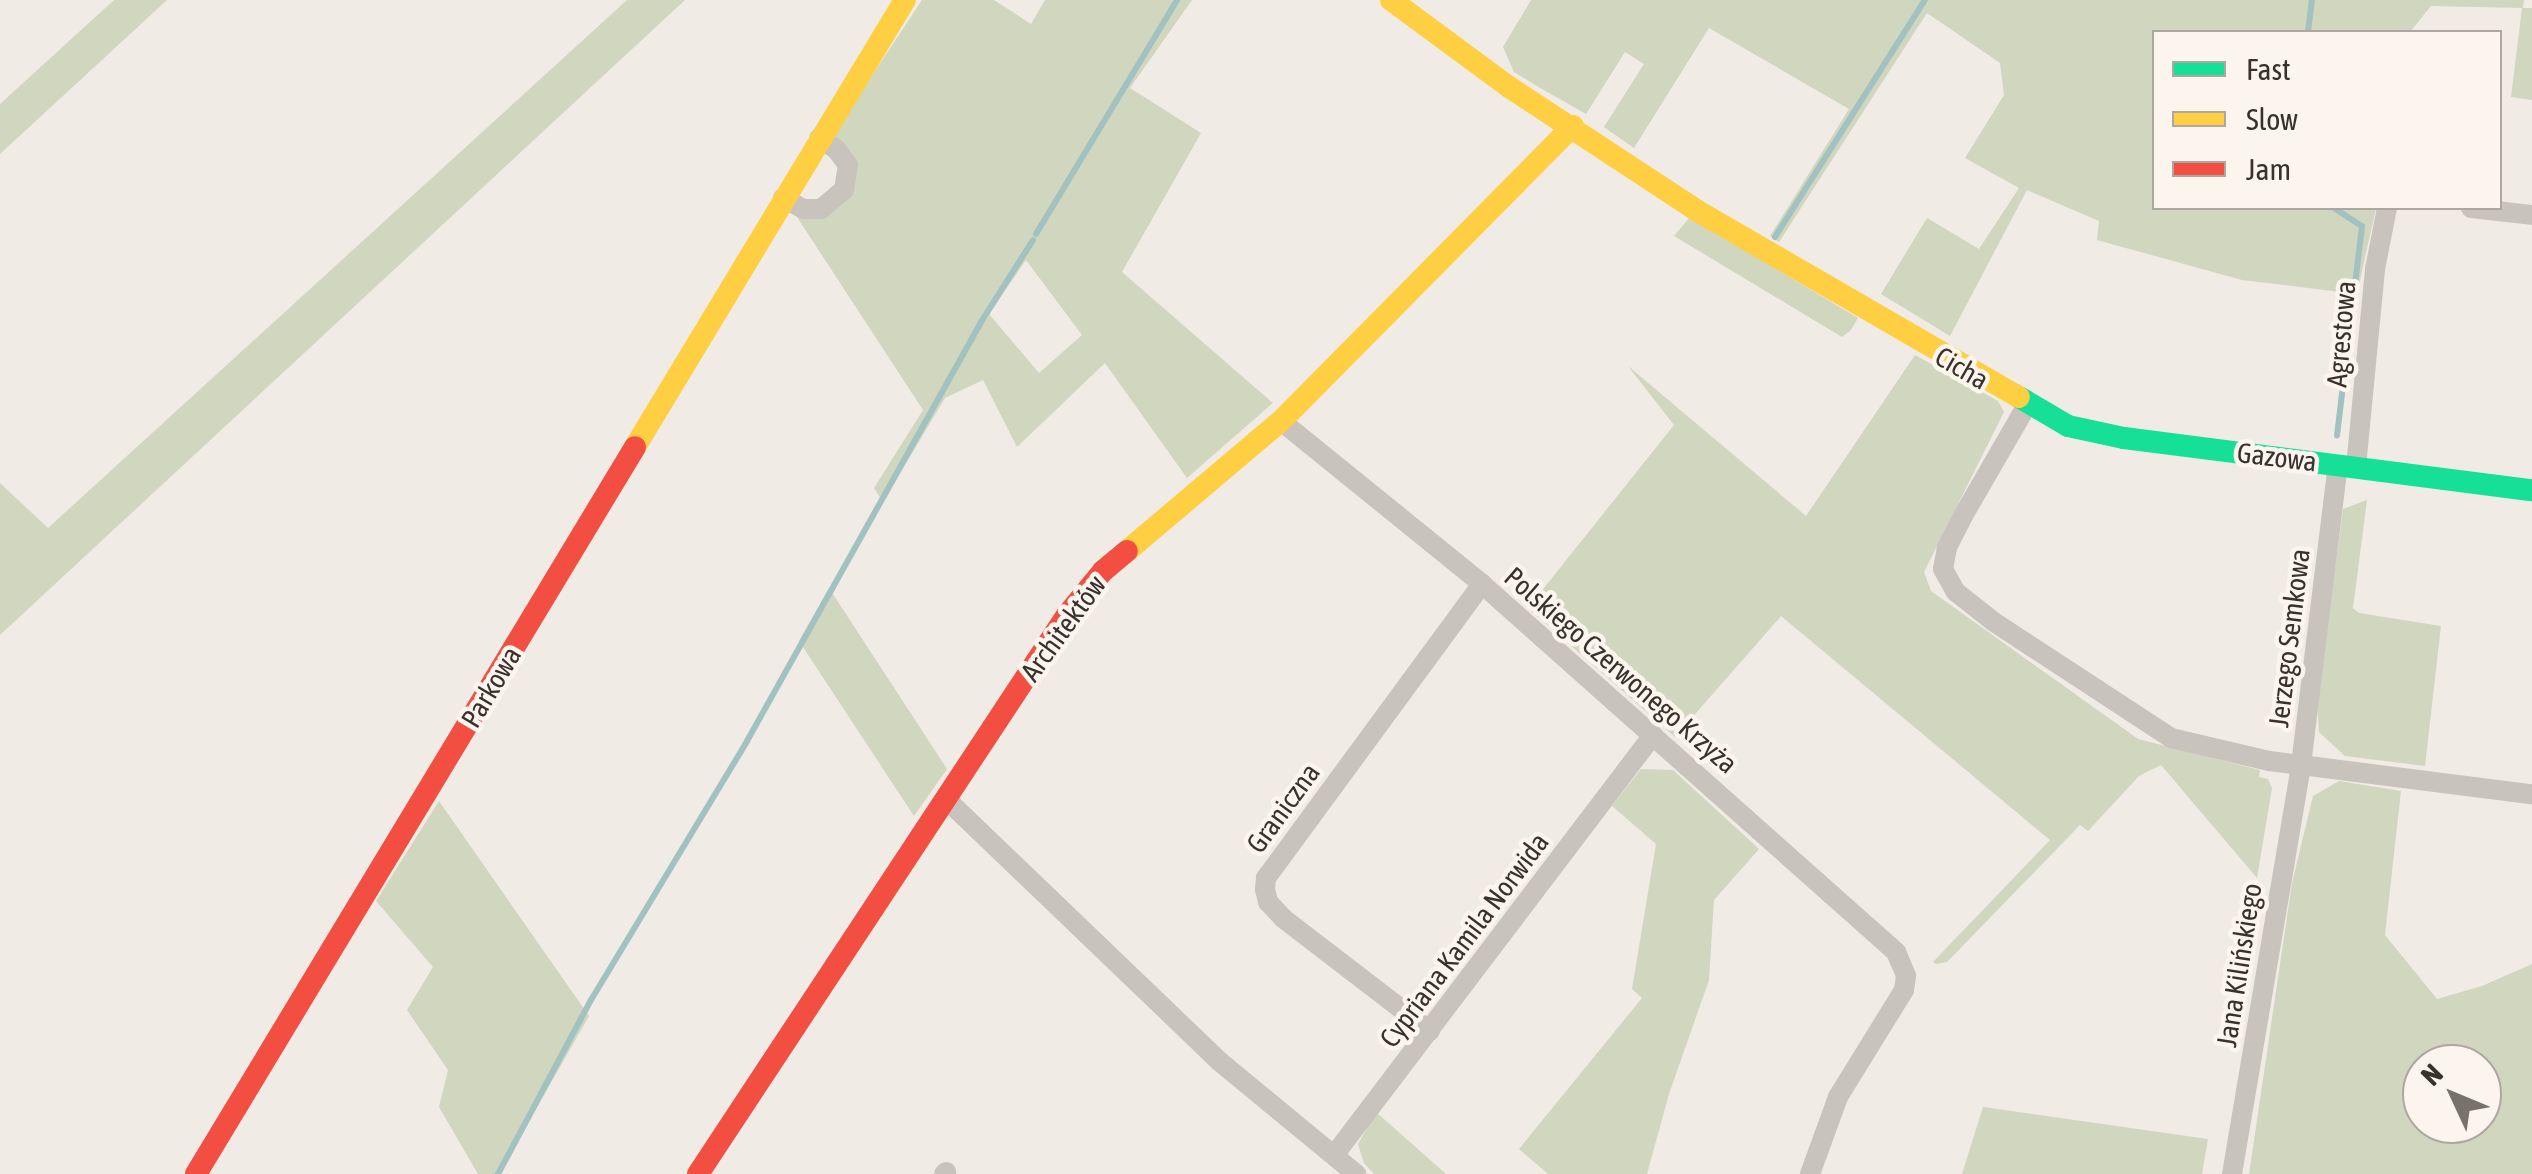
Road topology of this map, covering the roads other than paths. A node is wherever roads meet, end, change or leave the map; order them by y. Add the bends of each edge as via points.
1 (905, 0) edge
2 (1391, 0) edge
3 (1573, 126) junction
4 (818, 138) junction
5 (783, 198) junction
6 (2387, 210) edge
7 (2487, 210) edge
8 (2532, 216) edge
9 (2028, 405) junction
10 (1281, 421) junction
11 (2347, 466) junction
12 (2532, 490) edge
13 (1482, 584) junction
14 (1653, 735) junction
15 (2300, 765) junction
16 (2532, 794) edge
17 (947, 800) junction
18 (1430, 1031) junction
19 (1335, 1154) junction
20 (196, 1174) edge
21 (698, 1174) edge
22 (1356, 1174) edge
23 (1810, 1174) edge
24 (2232, 1174) edge

1 - 4 street, Parkowa
2 - 3 street, Cicha
3 - 9 street, Cicha via 1696,210
3 - 10 street, Architektów
4 - 5 street, Parkowa
4 - 5 street via 848,166 844,190 821,209 804,210
5 - 20 street, Parkowa
6 - 11 street, Agrestowa
7 - 8 street
9 - 11 street, Gazowa via 2091,432
9 - 15 street via 1948,548 1944,569 1956,592 2159,732
10 - 13 street, Polskiego Czerwonego Krzyża
10 - 17 street, Architektów via 1103,571 1066,615
11 - 12 street, Gazowa
11 - 15 street, Jerzego Semkowa
13 - 14 street, Polskiego Czerwonego Krzyża
13 - 18 street, Graniczna via 1266,878 1268,902 1283,918
14 - 18 street, Cypriana Kamila Norwida
14 - 23 street, Polskiego Czerwonego Krzyża via 1877,932 1906,976 1904,990 1838,1097
15 - 16 street, Jerzego Semkowa
15 - 24 street, Jana Kilińskiego
17 - 19 street via 1219,1061
17 - 21 street, Architektów
18 - 19 street, Cypriana Kamila Norwida
19 - 22 street

